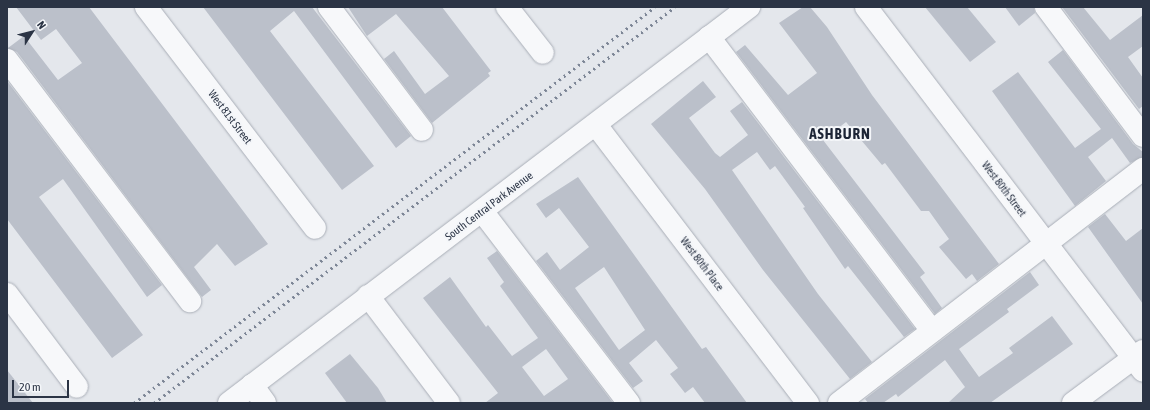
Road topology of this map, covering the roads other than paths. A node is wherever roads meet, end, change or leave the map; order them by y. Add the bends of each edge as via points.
1 (146, 7) edge
2 (329, 7) edge
3 (507, 7) edge
4 (748, 7) edge
5 (866, 7) edge
6 (1046, 7) edge
7 (710, 38) junction
8 (543, 53) dead end
9 (7, 60) edge
10 (596, 125) junction
11 (422, 130) dead end
12 (1143, 136) edge
13 (1143, 169) edge
14 (482, 211) junction
15 (315, 228) dead end
16 (1046, 244) junction
17 (7, 294) edge
18 (368, 296) junction
19 (190, 301) dead end
20 (932, 331) junction
21 (1140, 360) edge
22 (252, 385) junction
23 (77, 387) dead end
24 (229, 403) edge
25 (265, 403) edge
26 (449, 403) edge
27 (629, 403) edge
28 (808, 403) edge
29 (839, 403) edge
30 (1074, 403) edge

1 - 15 street, West 81st Street
2 - 11 street
3 - 8 street
4 - 7 street, South Central Park Avenue
5 - 16 street, West 80th Street
6 - 12 street
7 - 10 street, South Central Park Avenue
7 - 20 street
9 - 19 street
10 - 14 street, South Central Park Avenue
10 - 28 street, West 80th Place
13 - 16 street
14 - 18 street, South Central Park Avenue
14 - 27 street
16 - 20 street
16 - 21 street, West 80th Street
17 - 23 street
18 - 22 street, South Central Park Avenue
18 - 26 street
20 - 29 street
21 - 30 street
22 - 24 street, South Central Park Avenue
22 - 25 street

